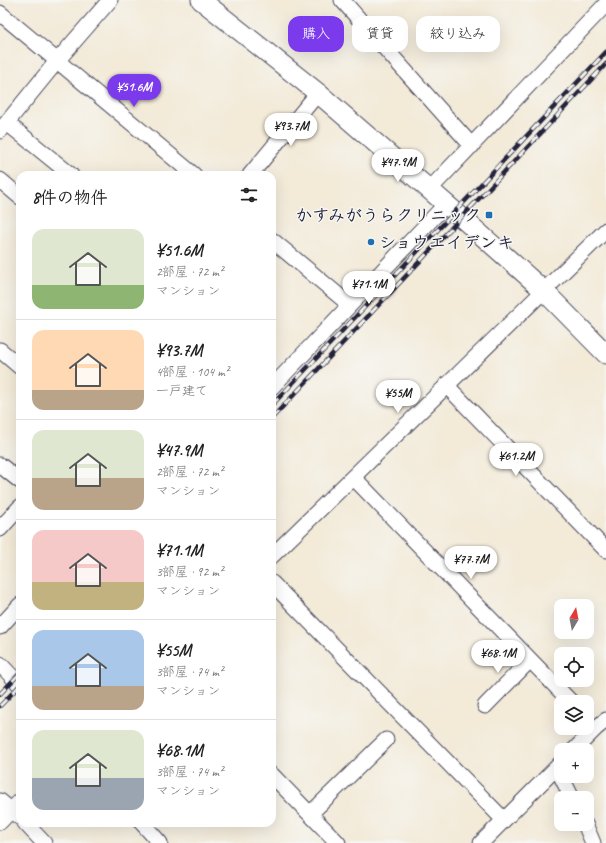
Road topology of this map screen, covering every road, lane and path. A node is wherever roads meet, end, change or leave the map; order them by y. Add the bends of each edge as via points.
1 (110, 0) edge
2 (201, 0) edge
3 (342, 0) edge
4 (606, 4) edge
5 (0, 13) edge
6 (57, 61) junction
7 (318, 93) junction
8 (3, 127) edge
9 (472, 146) junction
10 (65, 171) edge
11 (189, 171) edge
12 (253, 171) edge
13 (0, 180) edge
14 (429, 190) junction
15 (16, 194) edge
16 (446, 204) junction
17 (606, 230) edge
18 (276, 243) edge
19 (543, 290) junction
20 (350, 305) junction
21 (0, 350) edge
22 (606, 354) edge
23 (16, 364) edge
24 (276, 383) edge
25 (446, 386) junction
26 (0, 464) edge
27 (353, 477) junction
28 (16, 478) edge
29 (16, 512) edge
30 (0, 529) edge
31 (606, 550) edge
32 (276, 552) edge
33 (276, 587) edge
34 (16, 609) edge
35 (0, 627) edge
36 (530, 660) junction
37 (0, 664) edge
38 (16, 682) edge
39 (564, 695) edge
40 (485, 706) dead end
41 (596, 722) edge
42 (386, 740) dead end
43 (580, 743) edge
44 (554, 775) edge
45 (276, 779) edge
46 (13, 808) edge
47 (310, 814) junction
48 (504, 820) junction
49 (0, 822) edge
50 (29, 827) edge
51 (146, 827) edge
52 (588, 831) edge
53 (44, 843) edge
54 (160, 843) edge
55 (338, 843) edge
56 (481, 843) edge
57 (594, 843) edge

1 - 6 street
2 - 7 street
3 - 9 street
4 - 9 street
5 - 6 street
6 - 8 street
6 - 11 street
7 - 12 street
7 - 14 street
8 - 10 street
9 - 14 street
13 - 15 street
14 - 16 street
16 - 19 street
16 - 20 street
17 - 19 street
18 - 20 street
19 - 22 street
19 - 25 street
20 - 24 street
21 - 23 street
25 - 27 street
25 - 31 street
26 - 28 street
27 - 32 street
27 - 36 street
29 - 30 street
33 - 48 street
34 - 35 street
36 - 39 street
36 - 40 street
37 - 38 street
41 - 43 street
42 - 47 street
44 - 48 street
45 - 47 street
46 - 49 street
47 - 55 street
48 - 56 street
50 - 53 street
51 - 54 street
52 - 57 street

